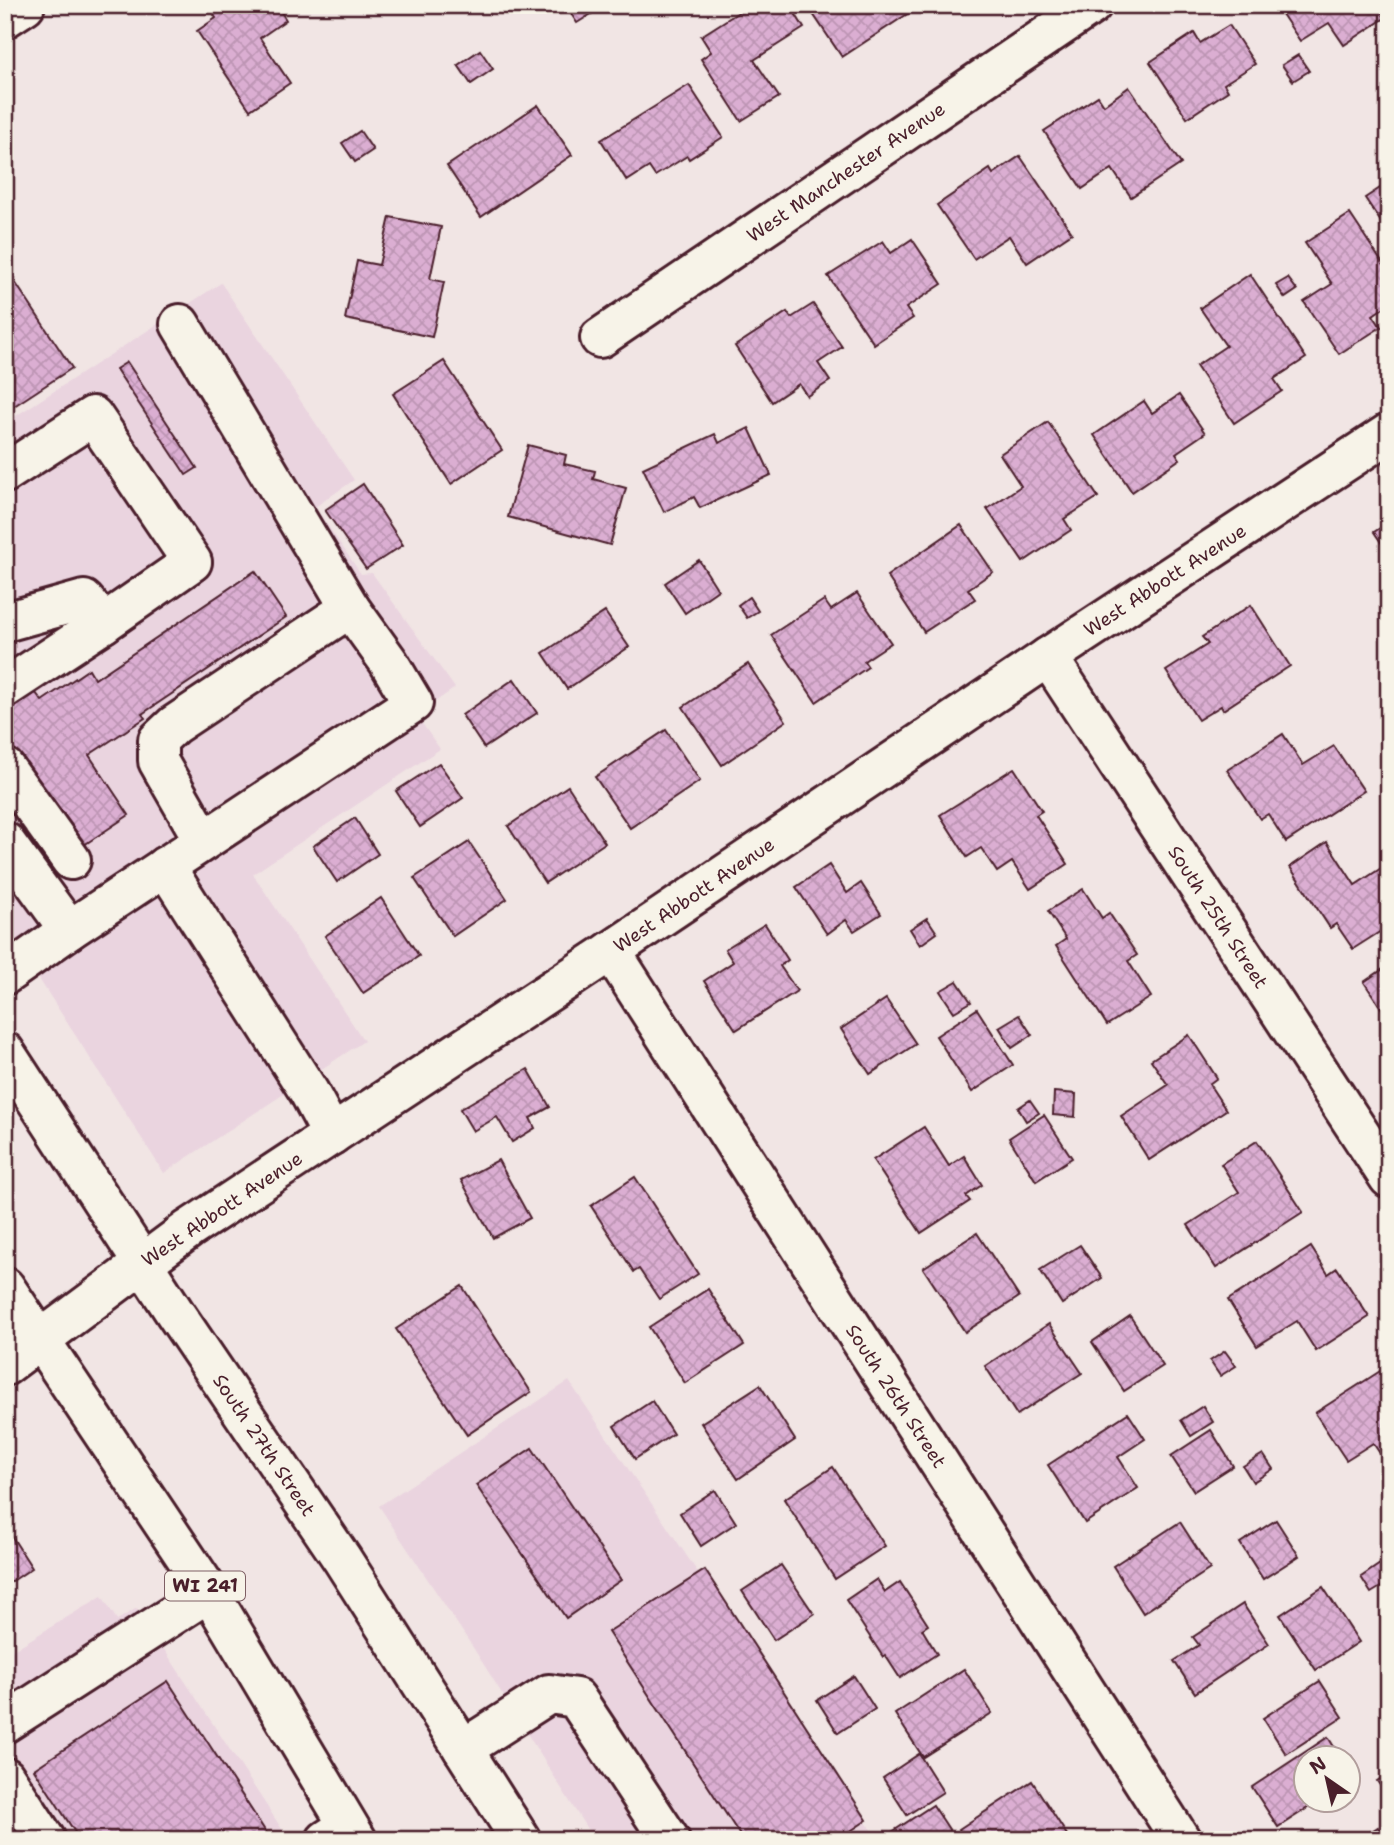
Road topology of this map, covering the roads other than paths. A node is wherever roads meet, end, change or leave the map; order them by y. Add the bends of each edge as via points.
1 (24, 5) edge
2 (1092, 5) edge
3 (5, 18) edge
4 (180, 324) dead end
5 (600, 338) dead end
6 (1389, 433) edge
7 (5, 473) edge
8 (350, 608) junction
9 (5, 622) edge
10 (104, 623) junction
11 (1048, 657) junction
12 (5, 688) edge
13 (5, 768) edge
14 (204, 841) junction
15 (5, 842) edge
16 (71, 860) dead end
17 (165, 866) junction
18 (69, 930) junction
19 (611, 951) junction
20 (5, 975) edge
21 (5, 1052) edge
22 (5, 1087) edge
23 (52, 1126) junction
24 (332, 1135) junction
25 (1389, 1178) edge
26 (143, 1263) junction
27 (5, 1287) edge
28 (41, 1339) junction
29 (5, 1366) edge
30 (209, 1592) junction
31 (5, 1723) edge
32 (463, 1749) junction
33 (5, 1777) edge
34 (343, 1835) edge
35 (46, 1840) edge
36 (521, 1840) edge
37 (670, 1840) edge
38 (1181, 1840) edge

1 - 3 street
2 - 5 street, West Manchester Avenue
4 - 8 street
6 - 11 street, West Abbott Avenue
7 - 10 street via 93,416 192,562
8 - 14 street via 158,740 158,761
8 - 14 street via 413,703
9 - 10 street via 84,600
10 - 12 street
11 - 19 street, West Abbott Avenue
11 - 25 street, South 25th Street
13 - 16 street
14 - 17 street
15 - 18 street
17 - 18 street
17 - 24 street
18 - 20 street
19 - 24 street, West Abbott Avenue
19 - 38 street, South 26th Street
21 - 23 street, South 27th Street
22 - 23 street
23 - 26 street, South 27th Street
24 - 26 street, West Abbott Avenue
26 - 28 street, West Abbott Avenue
26 - 32 street, South 27th Street
27 - 28 street, WI 241
28 - 29 street, West Abbott Avenue
28 - 30 street, WI 241
30 - 31 street
30 - 34 street, WI 241
32 - 36 street, South 27th Street
32 - 37 street via 549,1693 576,1698
33 - 35 street

